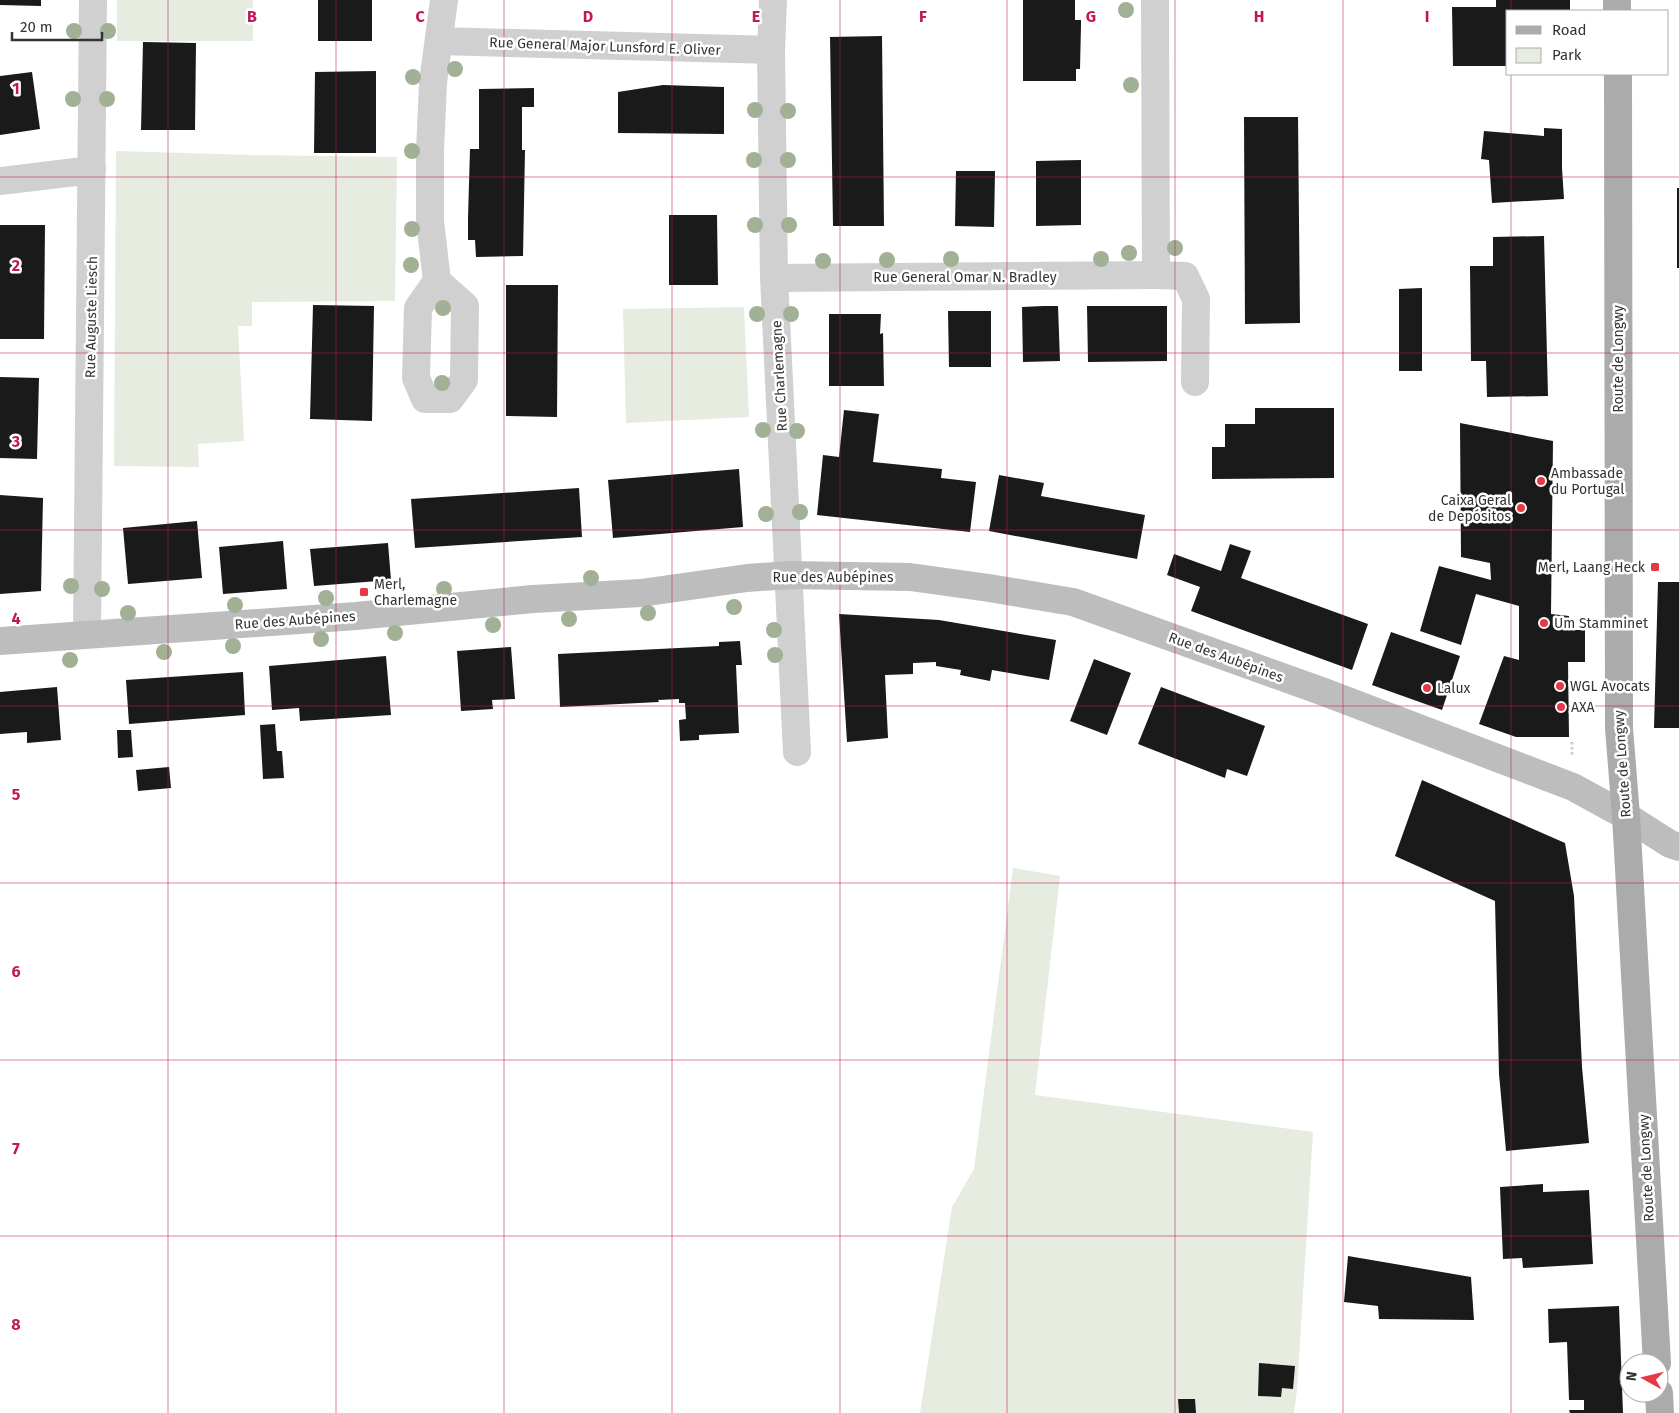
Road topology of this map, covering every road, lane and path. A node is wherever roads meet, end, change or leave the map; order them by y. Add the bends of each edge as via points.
1 (93, 0) edge
2 (444, 0) edge
3 (773, 0) edge
4 (1155, 0) edge
5 (439, 41) junction
6 (771, 50) junction
7 (1618, 75) edge
8 (92, 170) junction
9 (0, 180) edge
10 (1156, 275) junction
11 (774, 278) junction
12 (438, 281) dead end
13 (1195, 382) dead end
14 (788, 575) junction
15 (87, 634) junction
16 (0, 641) edge
17 (797, 752) dead end
18 (1626, 816) junction
19 (1679, 847) edge
20 (1656, 1353) edge

1 - 8 street, Rue Auguste Liesch
2 - 5 street
3 - 6 street, Rue Charlemagne
4 - 10 street
5 - 6 street, Rue General Major Lunsford E. Oliver
5 - 12 street via 433,83 430,151 430,221
6 - 11 street, Rue Charlemagne
7 - 18 main road, Route de Longwy via 1619,728
8 - 9 street
8 - 15 street, Rue Auguste Liesch
10 - 11 street, Rue General Omar N. Bradley
10 - 13 street, Rue General Omar N. Bradley via 1185,276 1196,299
11 - 14 street, Rue Charlemagne
14 - 15 street, Rue des Aubépines via 641,593
14 - 17 street, Rue Charlemagne
14 - 18 street, Rue des Aubépines via 910,577 1074,602 1324,692 1573,787
15 - 16 street, Rue des Aubépines
18 - 19 street, Rue des Aubépines
18 - 20 main road, Route de Longwy

